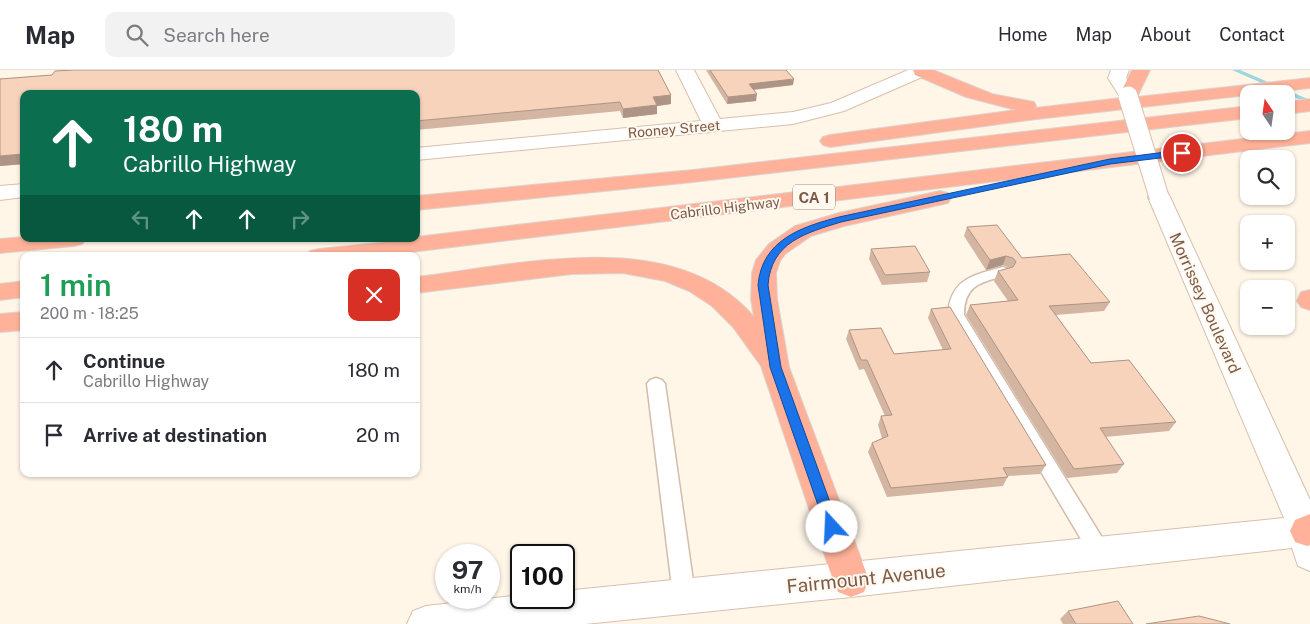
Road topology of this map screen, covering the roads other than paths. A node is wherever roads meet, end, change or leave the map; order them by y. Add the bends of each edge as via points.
1 (686, 70) edge
2 (922, 70) edge
3 (1119, 72) edge
4 (1141, 72) edge
5 (1310, 83) edge
6 (1128, 96) junction
7 (1310, 105) edge
8 (1295, 107) edge
9 (1086, 108) junction
10 (1240, 113) edge
11 (713, 125) junction
12 (862, 137) junction
13 (1310, 137) edge
14 (420, 154) edge
15 (1110, 162) junction
16 (20, 190) edge
17 (0, 193) edge
18 (500, 195) junction
19 (420, 204) edge
20 (42, 242) edge
21 (0, 246) edge
22 (353, 252) edge
23 (1003, 272) edge
24 (420, 285) edge
25 (20, 290) edge
26 (0, 292) edge
27 (20, 321) edge
28 (0, 323) edge
29 (775, 367) junction
30 (656, 384) dead end
31 (1309, 538) edge
32 (1101, 554) junction
33 (851, 580) junction
34 (684, 595) junction
35 (426, 624) edge

1 - 11 street
2 - 9 highway via 994,102
2 - 11 street, Rooney Street via 818,113
2 - 12 highway via 957,100 956,112 934,122
3 - 6 street, Morrissey Boulevard via 1117,78
4 - 6 highway
5 - 9 highway
6 - 31 street, Morrissey Boulevard, bridge via 1159,197
7 - 8 highway
9 - 12 highway
10 - 18 highway, CA 1
11 - 14 street, Rooney Street
12 - 18 highway via 678,163
13 - 15 highway, Cabrillo Highway / CA 1
15 - 22 highway, Cabrillo Highway / CA 1
15 - 29 highway via 839,220 788,239 768,260 764,273 764,299
16 - 17 street
18 - 19 highway, CA 1
20 - 21 highway
23 - 32 lane via 978,279 963,288 955,300 956,315
24 - 29 highway via 587,264 647,268 687,281 721,300 745,324
25 - 26 highway
27 - 28 highway
29 - 33 highway
30 - 34 lane
31 - 32 street, Fairmount Avenue
32 - 33 street, Fairmount Avenue
33 - 34 street, Fairmount Avenue
34 - 35 street, Fairmount Avenue

